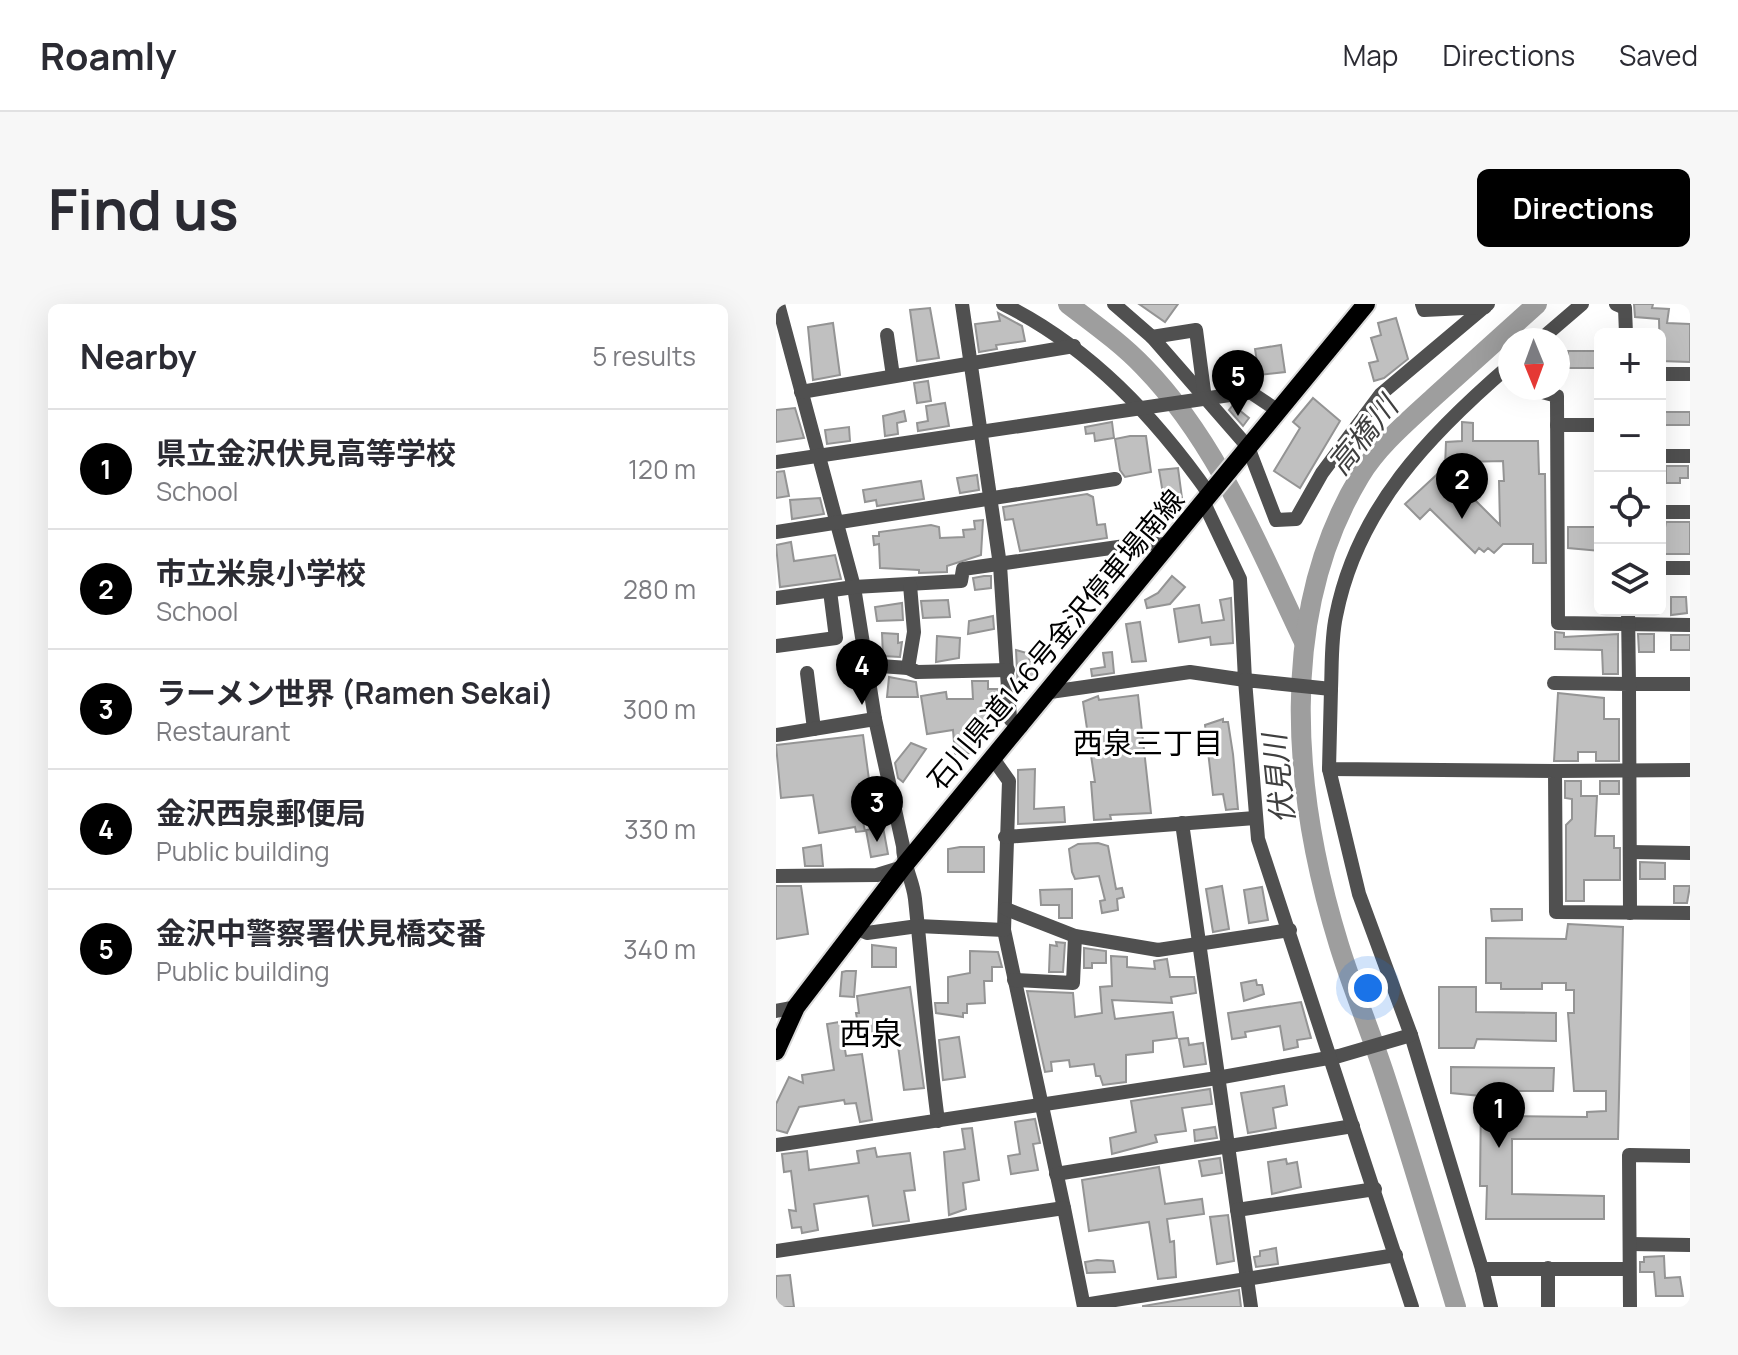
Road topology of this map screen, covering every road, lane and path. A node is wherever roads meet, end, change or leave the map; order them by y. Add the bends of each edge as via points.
1 (778, 304) edge
2 (962, 304) edge
3 (1003, 304) edge
4 (1114, 304) edge
5 (1366, 304) edge
6 (1422, 304) edge
7 (1582, 304) edge
8 (1616, 304) edge
9 (1486, 305) edge
10 (780, 328) edge
11 (1554, 328) edge
12 (1626, 328) edge
13 (887, 335) dead end
14 (1152, 337) junction
15 (1074, 346) junction
16 (972, 362) junction
17 (1666, 374) edge
18 (1690, 374) edge
19 (893, 376) junction
20 (1498, 376) edge
21 (1494, 379) junction
22 (1498, 380) edge
23 (801, 392) junction
24 (1202, 399) junction
25 (1557, 400) edge
26 (1142, 408) junction
27 (1277, 410) junction
28 (1557, 425) junction
29 (1594, 425) edge
30 (983, 432) junction
31 (1248, 447) junction
32 (819, 456) junction
33 (1666, 456) edge
34 (1690, 456) edge
35 (776, 462) edge
36 (1115, 479) dead end
37 (991, 498) junction
38 (1207, 499) junction
39 (1666, 512) edge
40 (1690, 512) edge
41 (837, 523) junction
42 (776, 532) edge
43 (1169, 545) junction
44 (1000, 565) junction
45 (1666, 568) edge
46 (1690, 568) edge
47 (910, 585) junction
48 (854, 587) junction
49 (830, 591) junction
50 (776, 598) edge
51 (1628, 618) edge
52 (1690, 625) edge
53 (776, 646) edge
54 (866, 665) junction
55 (908, 668) junction
56 (1008, 670) junction
57 (807, 673) dead end
58 (1248, 680) junction
59 (1554, 683) dead end
60 (1629, 684) junction
61 (1690, 684) edge
62 (1327, 688) junction
63 (1050, 692) junction
64 (875, 719) junction
65 (1021, 727) junction
66 (814, 729) junction
67 (776, 735) edge
68 (994, 760) junction
69 (1329, 769) junction
70 (1631, 770) junction
71 (1690, 770) edge
72 (1555, 771) junction
73 (1255, 818) junction
74 (1182, 823) junction
75 (1005, 837) junction
76 (1630, 852) junction
77 (1690, 853) edge
78 (903, 867) junction
79 (776, 876) edge
80 (1006, 909) junction
81 (1630, 913) junction
82 (1690, 913) edge
83 (918, 926) junction
84 (856, 928) junction
85 (1004, 930) junction
86 (1290, 930) junction
87 (1075, 936) junction
88 (1199, 944) junction
89 (1014, 980) junction
90 (796, 1007) junction
91 (776, 1011) edge
92 (1407, 1036) junction
93 (776, 1051) edge
94 (1335, 1057) junction
95 (1217, 1078) junction
96 (1040, 1106) junction
97 (938, 1121) junction
98 (1353, 1126) junction
99 (776, 1145) edge
100 (1227, 1147) junction
101 (1690, 1156) edge
102 (1056, 1174) junction
103 (1375, 1189) junction
104 (1064, 1208) junction
105 (1237, 1210) junction
106 (1630, 1244) junction
107 (1690, 1245) edge
108 (776, 1251) edge
109 (1396, 1255) junction
110 (1548, 1268) junction
111 (1482, 1269) junction
112 (1629, 1269) junction
113 (1247, 1281) junction
114 (1084, 1306) edge
115 (1251, 1307) edge
116 (1412, 1307) edge
117 (1491, 1307) edge
118 (1548, 1307) edge
119 (1630, 1307) edge

1 - 10 street
2 - 16 street
3 - 15 street
4 - 14 street
5 - 27 main road
6 - 9 street via 1424,310
7 - 11 street
8 - 12 street via 1625,308
9 - 31 street via 1381,394 1322,473 1296,519 1276,520
10 - 23 street
13 - 19 street
14 - 24 street
14 - 24 street via 1196,330
15 - 16 street
15 - 26 street
16 - 19 street
16 - 30 street
17 - 18 street
19 - 23 street
20 - 21 street
21 - 22 street
21 - 62 street via 1406,465 1375,510 1345,579
23 - 32 street
24 - 26 street
24 - 27 street via 1250,392
24 - 31 street
25 - 28 street
26 - 30 street
26 - 38 street
27 - 31 main road
28 - 29 street
28 - 51 street via 1558,623
30 - 32 street
30 - 37 street
31 - 38 main road, 石川県道146号金沢停車場南線
32 - 35 street
32 - 41 street
33 - 34 street
36 - 37 street
37 - 41 street
37 - 44 street
38 - 43 main road, 石川県道146号金沢停車場南線
38 - 58 street via 1240,579
39 - 40 street
41 - 42 street
41 - 48 street
43 - 44 street via 1146,543
43 - 63 main road, 石川県道146号金沢停車場南線
44 - 47 street via 963,569 961,581
44 - 56 street
45 - 46 street
47 - 48 street
47 - 55 street via 914,632
48 - 49 street
48 - 54 street
49 - 50 street
49 - 53 street via 836,638
51 - 52 street
51 - 60 street
54 - 55 street
54 - 64 street
55 - 56 street
56 - 65 street via 1010,719
57 - 66 street
58 - 62 street
58 - 63 street via 1190,672
58 - 73 street
59 - 60 street
60 - 61 street
60 - 70 street
62 - 69 street
63 - 65 main road, 石川県道146号金沢停車場南線
64 - 66 street
64 - 78 street
65 - 68 main road, 石川県道146号金沢停車場南線
66 - 67 street
68 - 75 street via 1009,781
68 - 78 main road, 石川県道146号金沢停車場南線
69 - 72 street
69 - 92 street via 1359,894
70 - 71 street
70 - 72 street
70 - 76 street
72 - 81 street via 1556,912
73 - 74 street
73 - 86 street
74 - 75 street
74 - 88 street
75 - 80 street
76 - 77 street
76 - 81 street
78 - 79 street via 877,875
78 - 83 street via 915,894
78 - 84 main road, 石川県道146号金沢停車場南線
80 - 85 street
80 - 87 street
81 - 82 street
83 - 84 street via 867,933
83 - 85 street
83 - 97 street
84 - 90 main road, 石川県道146号金沢停車場南線
85 - 89 street
86 - 88 street
86 - 94 street
87 - 88 street via 1158,950
87 - 89 street via 1073,983
88 - 95 street
89 - 96 street
90 - 91 street
90 - 93 main road, 石川県道146号金沢停車場南線
92 - 94 street
92 - 111 street
94 - 95 street
94 - 98 street
95 - 96 street
95 - 100 street
96 - 97 street
96 - 102 street
97 - 99 street
98 - 100 street
98 - 103 street
100 - 102 street
100 - 105 street
101 - 106 street via 1629,1155
102 - 104 street
103 - 105 street
103 - 109 street
104 - 108 street
104 - 114 street
105 - 113 street
106 - 107 street
106 - 112 street
109 - 113 street
109 - 116 street
110 - 111 street
110 - 112 street
110 - 118 street
111 - 117 street
112 - 119 street
113 - 114 street
113 - 115 street

